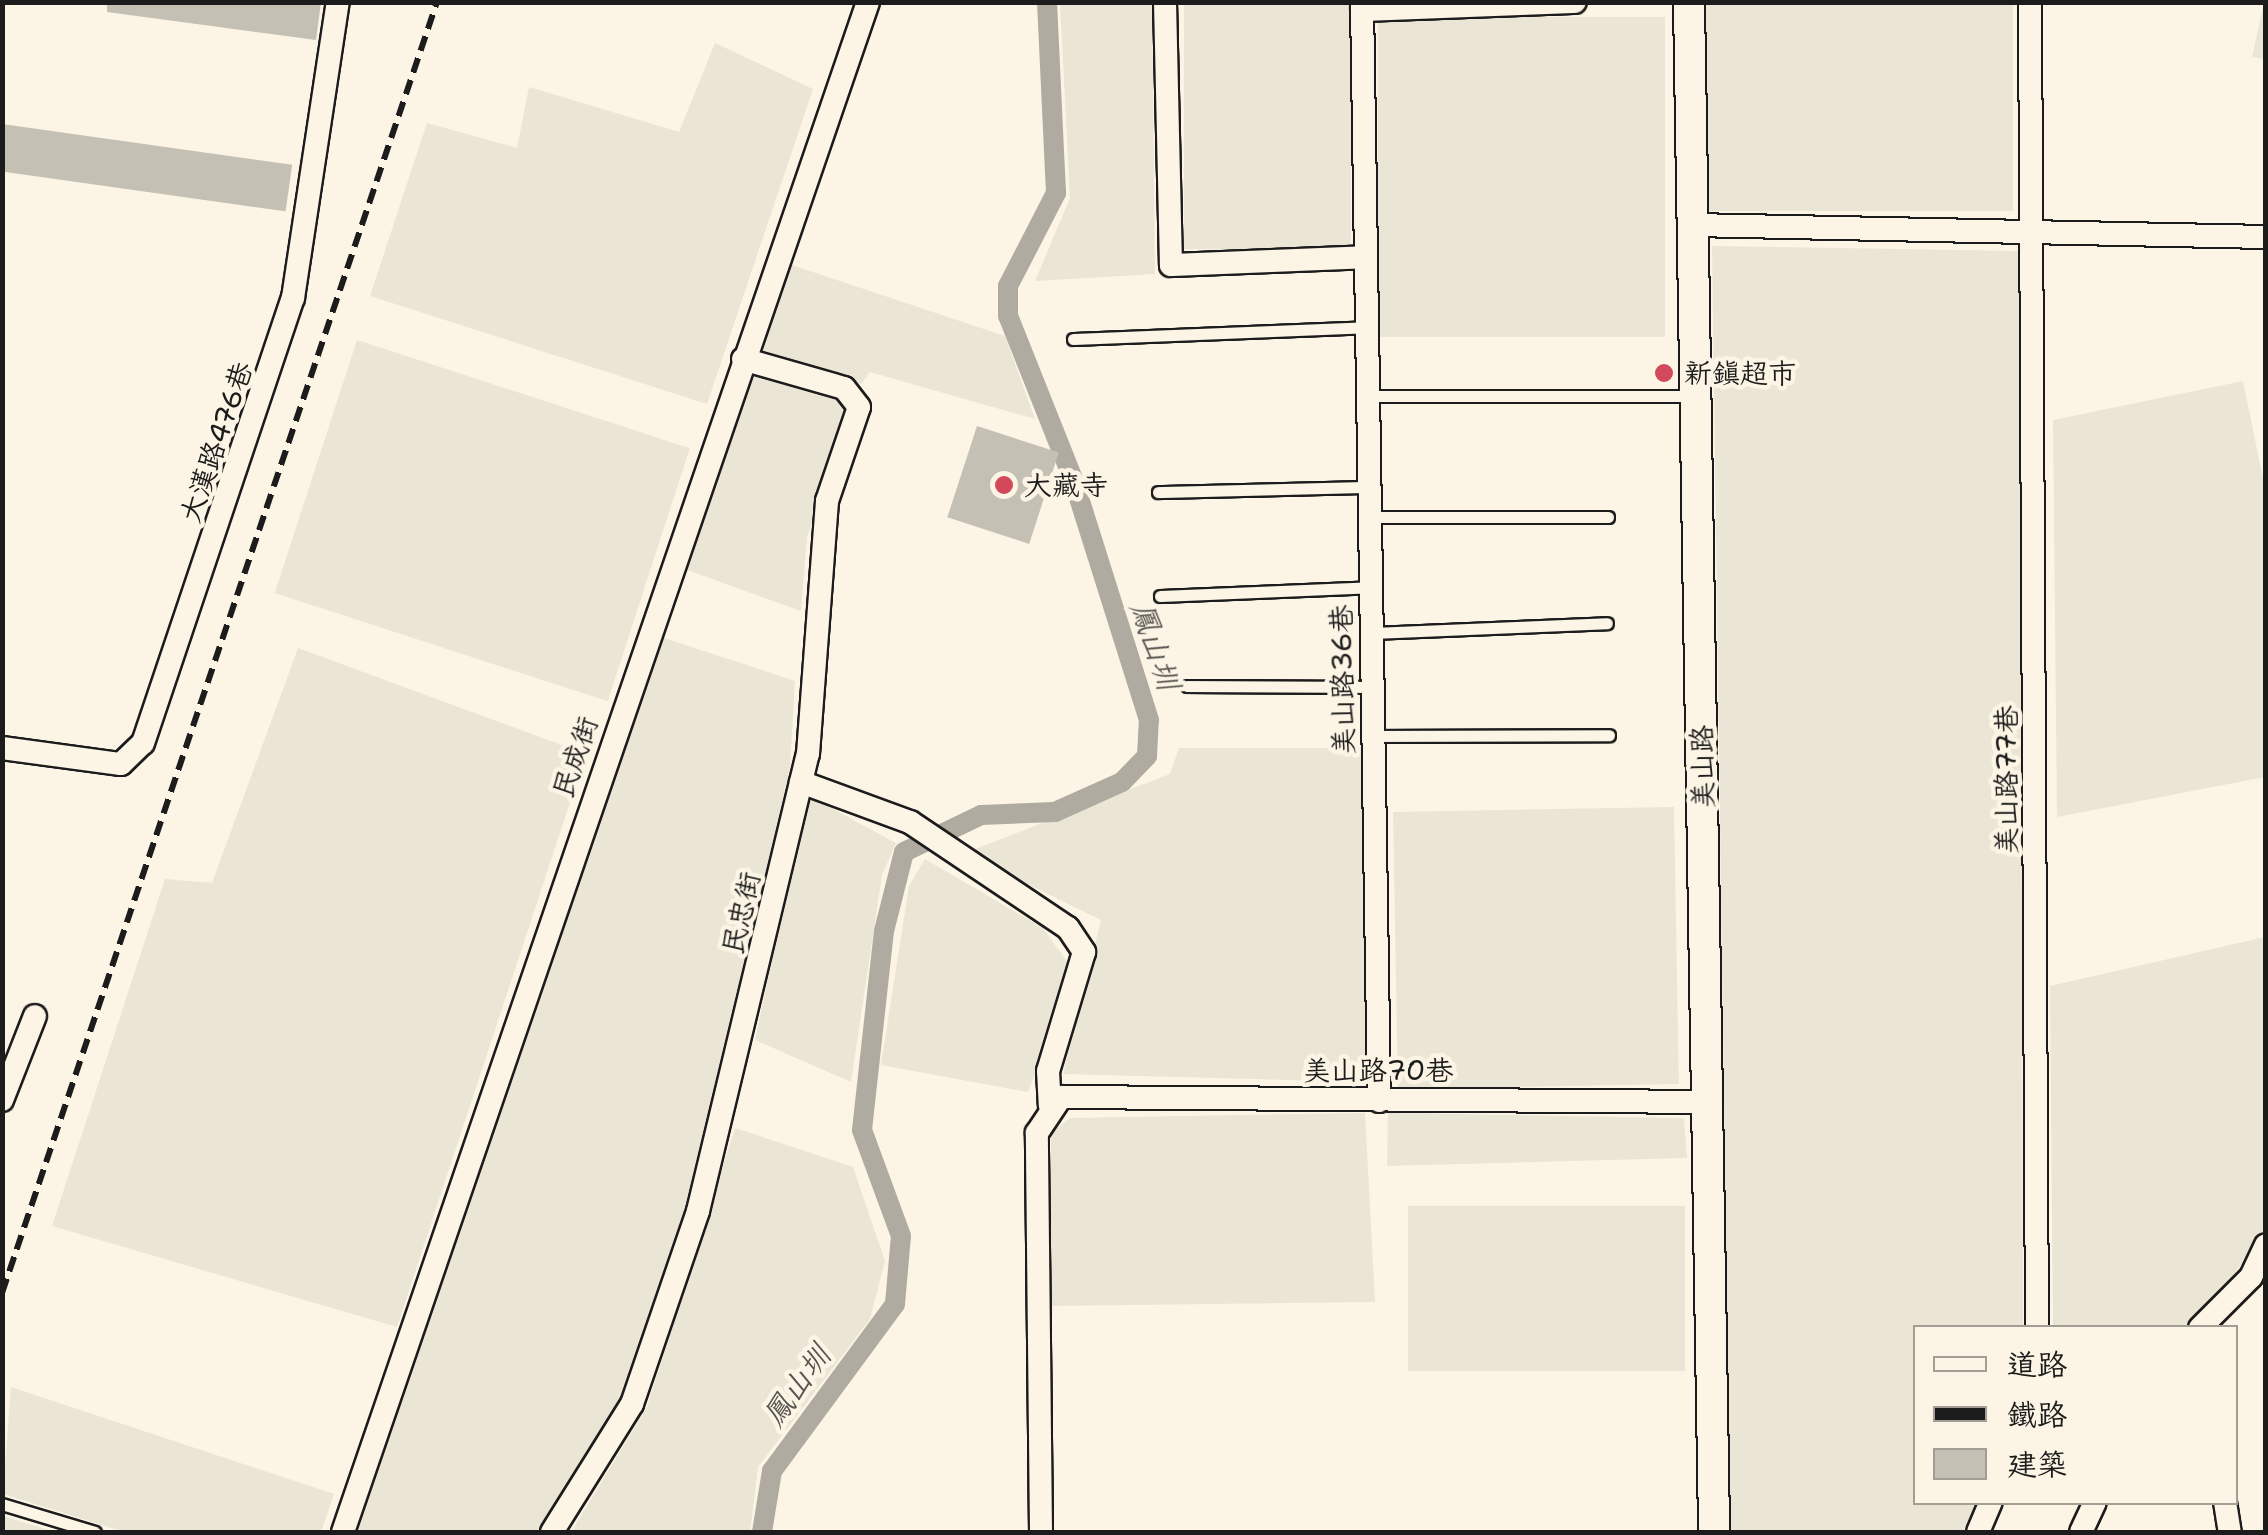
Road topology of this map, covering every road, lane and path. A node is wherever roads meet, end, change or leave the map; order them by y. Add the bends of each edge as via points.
1 (338, 2) edge
2 (868, 2) edge
3 (1165, 2) edge
4 (1575, 2) edge
5 (1689, 2) edge
6 (2030, 2) edge
7 (1362, 6) edge
8 (1694, 225) junction
9 (2035, 233) junction
10 (2266, 237) edge
11 (1366, 257) junction
12 (1367, 327) junction
13 (1072, 339) dead end
14 (743, 359) junction
15 (1368, 396) junction
16 (1696, 396) junction
17 (1369, 487) junction
18 (1158, 492) dead end
19 (1370, 517) junction
20 (1608, 518) dead end
21 (1371, 587) junction
22 (1160, 596) dead end
23 (1607, 623) dead end
24 (1372, 634) junction
25 (1188, 686) dead end
26 (1373, 687) junction
27 (1373, 736) junction
28 (1609, 736) dead end
29 (2, 748) edge
30 (802, 782) junction
31 (35, 1016) dead end
32 (2, 1100) edge
33 (1379, 1101) junction
34 (1708, 1102) junction
35 (1050, 1105) junction
36 (2266, 1245) edge
37 (2037, 1325) edge
38 (2203, 1325) edge
39 (2, 1504) edge
40 (1991, 1505) edge
41 (2094, 1505) edge
42 (2225, 1505) edge
43 (95, 1532) edge
44 (343, 1532) edge
45 (552, 1532) edge
46 (1042, 1532) edge
47 (1714, 1532) edge
48 (1978, 1532) edge
49 (2081, 1532) edge
50 (2230, 1532) edge

1 - 29 street, 大漢路476巷 via 293,298 143,744 121,764
2 - 14 street, 民成街
3 - 11 street via 1172,265
4 - 7 street, 美山路36巷
5 - 8 street, 美山路
6 - 9 street, 美山路77巷
7 - 11 street, 美山路36巷
8 - 9 street
8 - 16 street, 美山路
9 - 10 street
9 - 37 street, 美山路77巷
11 - 12 street, 美山路36巷
12 - 13 lane
12 - 15 street, 美山路36巷
14 - 30 street, 民忠街 via 844,388 859,407 827,501
14 - 44 street, 民成街
15 - 16 lane
15 - 17 street, 美山路36巷
16 - 34 street, 美山路
17 - 18 lane
17 - 19 street, 美山路36巷
19 - 20 lane
19 - 21 street, 美山路36巷
21 - 22 lane
21 - 24 street, 美山路36巷
23 - 24 lane
24 - 26 street, 美山路36巷
25 - 26 lane
26 - 27 street, 美山路36巷
27 - 28 lane
27 - 33 street, 美山路36巷
30 - 35 street via 910,822 1068,928 1084,952 1048,1071
30 - 45 street, 民忠街 via 698,1211 632,1404
31 - 32 street
33 - 34 street, 美山路70巷
33 - 35 street, 美山路70巷 via 1061,1097
34 - 47 street, 美山路
35 - 46 street via 1037,1132
36 - 38 street via 2251,1278
39 - 43 lane
40 - 48 street
41 - 49 street
42 - 50 street

